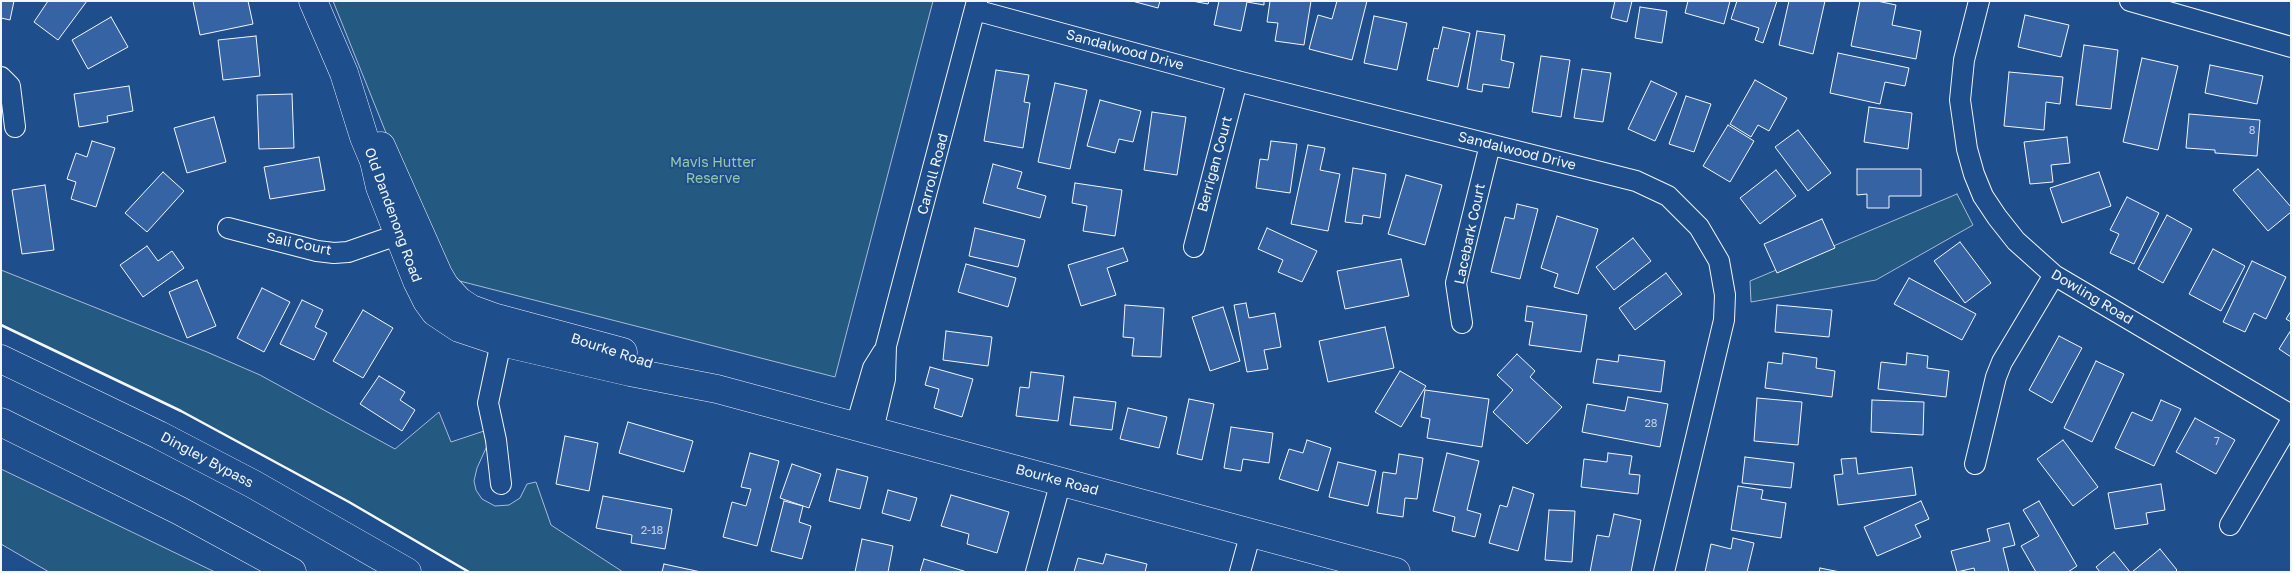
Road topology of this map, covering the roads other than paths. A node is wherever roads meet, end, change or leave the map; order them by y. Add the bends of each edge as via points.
1 (313, 1) edge
2 (1979, 1) edge
3 (2130, 1) edge
4 (976, 6) edge
5 (2291, 47) edge
6 (1, 77) edge
7 (1237, 81) junction
8 (15, 127) dead end
9 (1490, 145) junction
10 (228, 228) dead end
11 (408, 231) junction
12 (1194, 247) dead end
13 (2054, 276) junction
14 (1462, 323) dead end
15 (503, 331) junction
16 (1, 359) edge
17 (2291, 415) edge
18 (2291, 420) edge
19 (1, 422) edge
20 (865, 428) junction
21 (1975, 464) dead end
22 (1061, 481) junction
23 (501, 484) dead end
24 (2230, 525) dead end
25 (1251, 532) junction
26 (292, 572) edge
27 (407, 572) edge
28 (1036, 572) edge
29 (1240, 572) edge
30 (1396, 572) edge
31 (1664, 572) edge

1 - 11 main road, Old Dandenong Road via 344,73 380,188
2 - 13 street, Dowling Road via 1964,60 1960,100 1967,150 1983,196 2016,241
3 - 5 street
4 - 7 street, Sandalwood Drive
4 - 20 street, Carroll Road via 886,346 873,368
6 - 8 street via 10,86
7 - 9 street, Sandalwood Drive
7 - 12 street, Berrigan Court
9 - 14 street, Lacebark Court via 1456,283
9 - 31 street, Sandalwood Drive via 1636,181 1668,196 1699,227 1719,261 1725,295 1724,320
10 - 11 street, Sali Court via 334,253 348,252
11 - 15 main road, Old Dandenong Road via 438,274 440,299 472,309
13 - 17 street, Dowling Road
13 - 21 street via 2002,362
15 - 20 main road, Bourke Road via 622,352 718,389
15 - 23 street via 488,405
16 - 27 main road, Dingley Bypass via 253,484
18 - 24 street
19 - 26 main road via 180,511
20 - 22 main road, Bourke Road
22 - 25 main road, Bourke Road
22 - 28 street
25 - 29 street
25 - 30 main road, Bourke Road

